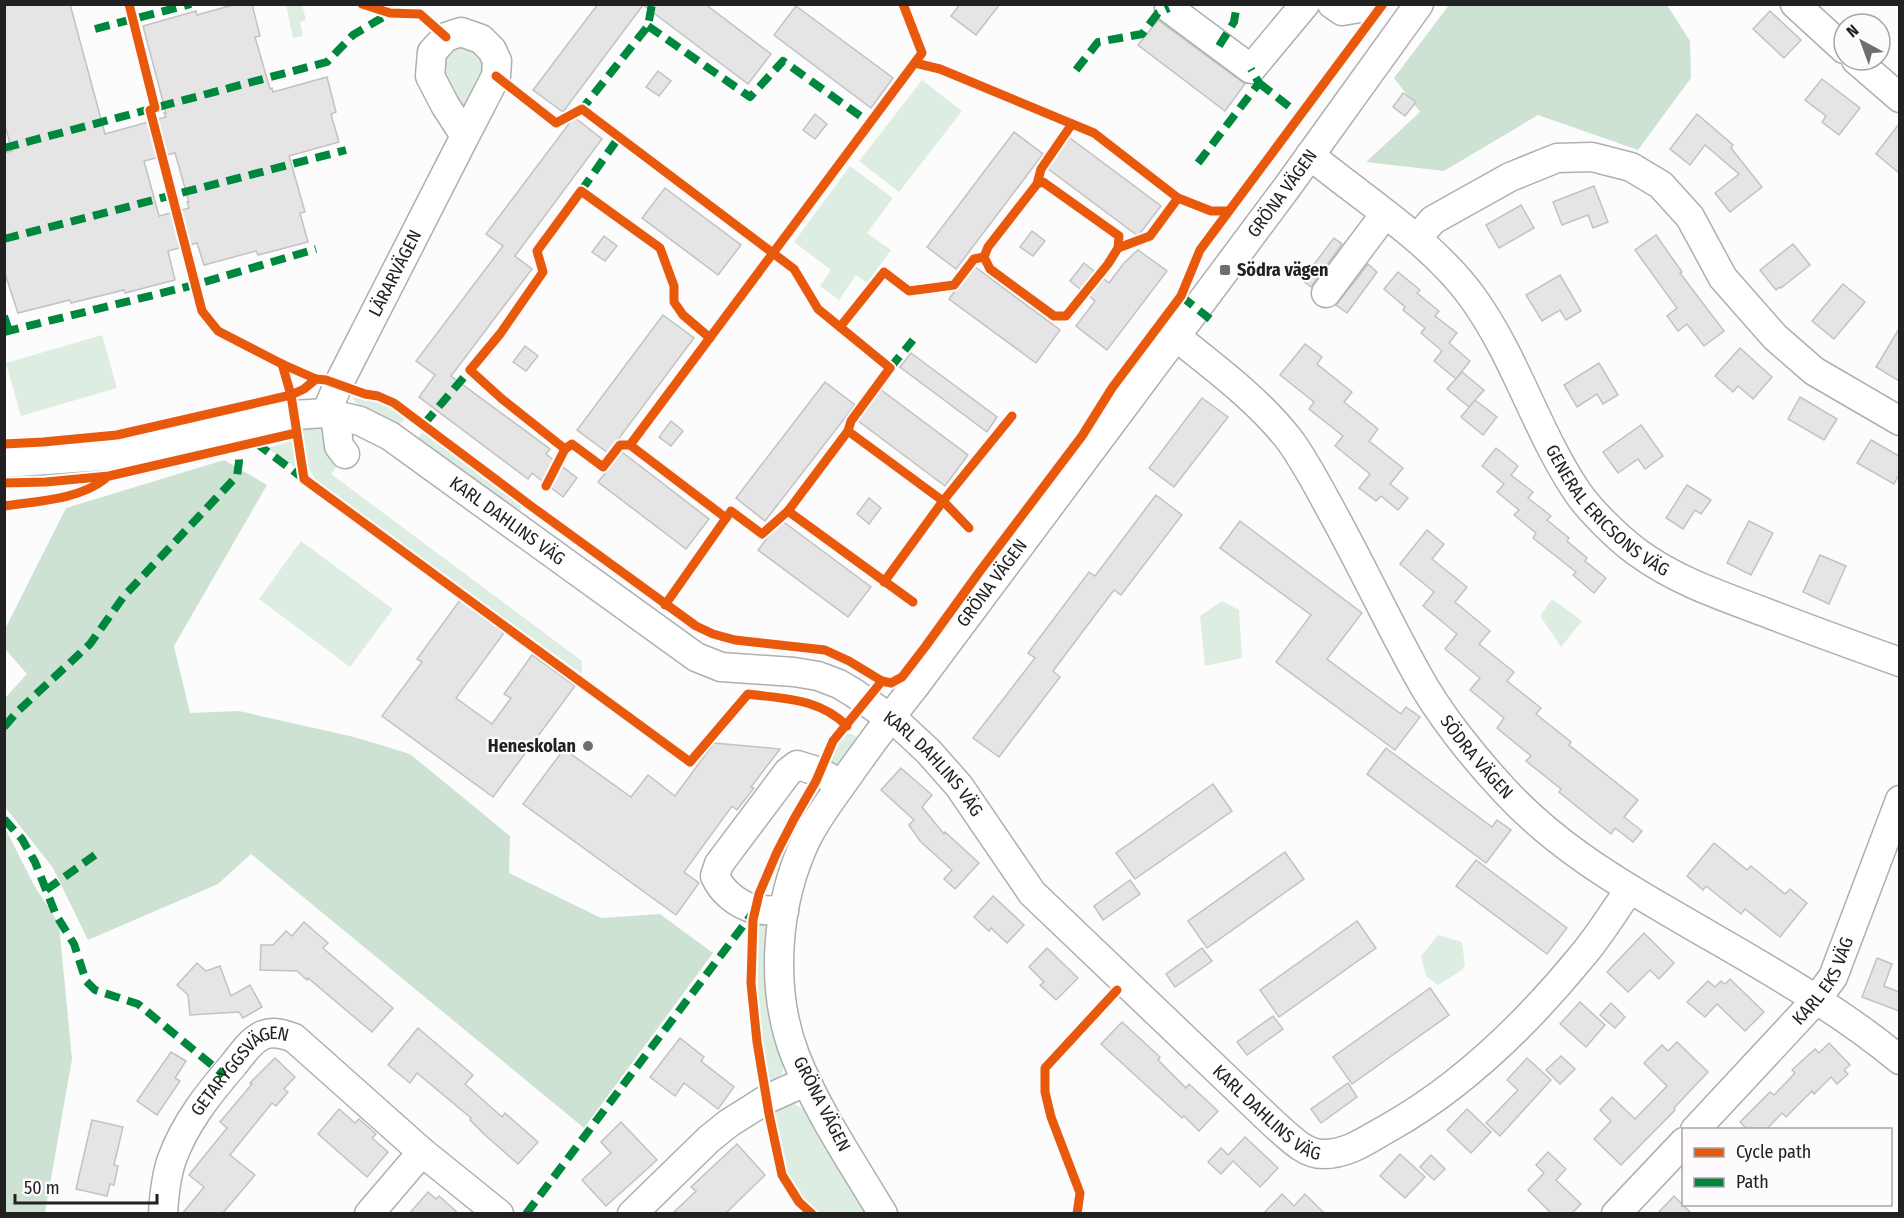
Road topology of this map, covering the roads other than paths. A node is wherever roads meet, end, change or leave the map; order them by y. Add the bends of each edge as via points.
1 (1172, 4) edge
2 (1305, 4) edge
3 (1332, 4) edge
4 (1363, 4) edge
5 (1419, 4) edge
6 (1795, 4) edge
7 (1832, 38) edge
8 (1870, 72) edge
9 (1899, 98) edge
10 (465, 136) dead end
11 (1310, 155) junction
12 (1385, 214) junction
13 (1417, 238) junction
14 (1326, 293) dead end
15 (1174, 336) junction
16 (331, 413) junction
17 (1899, 421) edge
18 (345, 454) dead end
19 (4, 463) edge
20 (1899, 662) edge
21 (890, 717) junction
22 (841, 786) junction
23 (1899, 800) edge
24 (1630, 889) junction
25 (784, 911) junction
26 (1816, 1000) junction
27 (1899, 1060) edge
28 (807, 1082) junction
29 (1697, 1128) edge
30 (1682, 1143) edge
31 (423, 1152) junction
32 (163, 1214) edge
33 (369, 1214) edge
34 (499, 1214) edge
35 (632, 1214) edge
36 (883, 1214) edge
37 (1616, 1214) edge

1 - 2 street via 1169,8 1251,69
3 - 4 street via 1342,11
5 - 11 street, GRÖNA VÄGEN
6 - 7 street
8 - 9 street
10 - 16 street, LÄRARVÄGEN via 338,384
11 - 12 street, GENERAL ERICSONS VÄG
11 - 15 street, GRÖNA VÄGEN
12 - 13 street, GENERAL ERICSONS VÄG
12 - 14 street
13 - 17 street via 1433,220 1510,177 1557,158 1592,157 1631,167 1661,185 1690,217 1723,278 1775,337 1814,370
13 - 20 street, GENERAL ERICSONS VÄG via 1451,271 1493,328 1577,492 1635,550 1703,590
15 - 21 street, GRÖNA VÄGEN
15 - 24 street, SÖDRA VÄGEN via 1254,403 1291,442 1350,543 1418,676 1468,750 1539,825
16 - 18 street via 339,446
16 - 19 street, KARL DAHLINS VÄG via 293,415 116,455
16 - 21 street, KARL DAHLINS VÄG via 360,421 390,436 696,657 721,667 818,676 839,684
21 - 22 street, GRÖNA VÄGEN
21 - 24 street, KARL DAHLINS VÄG via 959,786 1032,893 1274,1124 1301,1147 1317,1153 1347,1151 1357,1146 1412,1115 1459,1081 1537,1008 1584,955
22 - 25 street, GRÖNA VÄGEN via 807,838
22 - 25 street via 820,772 797,765 720,864 716,876 727,893 755,909
23 - 26 street, KARL EKS VÄG via 1833,977
24 - 26 street, SÖDRA VÄGEN
25 - 28 street, GRÖNA VÄGEN via 780,989 789,1035
26 - 27 street, SÖDRA VÄGEN
26 - 29 street, KARL EKS VÄG
28 - 35 street via 766,1099 729,1123
28 - 36 street, GRÖNA VÄGEN
30 - 37 street
31 - 32 street, GETARYGGSVÄGEN via 294,1038 281,1032 263,1035 224,1075 182,1137 171,1161
31 - 33 street
31 - 34 street, GETARYGGSVÄGEN

